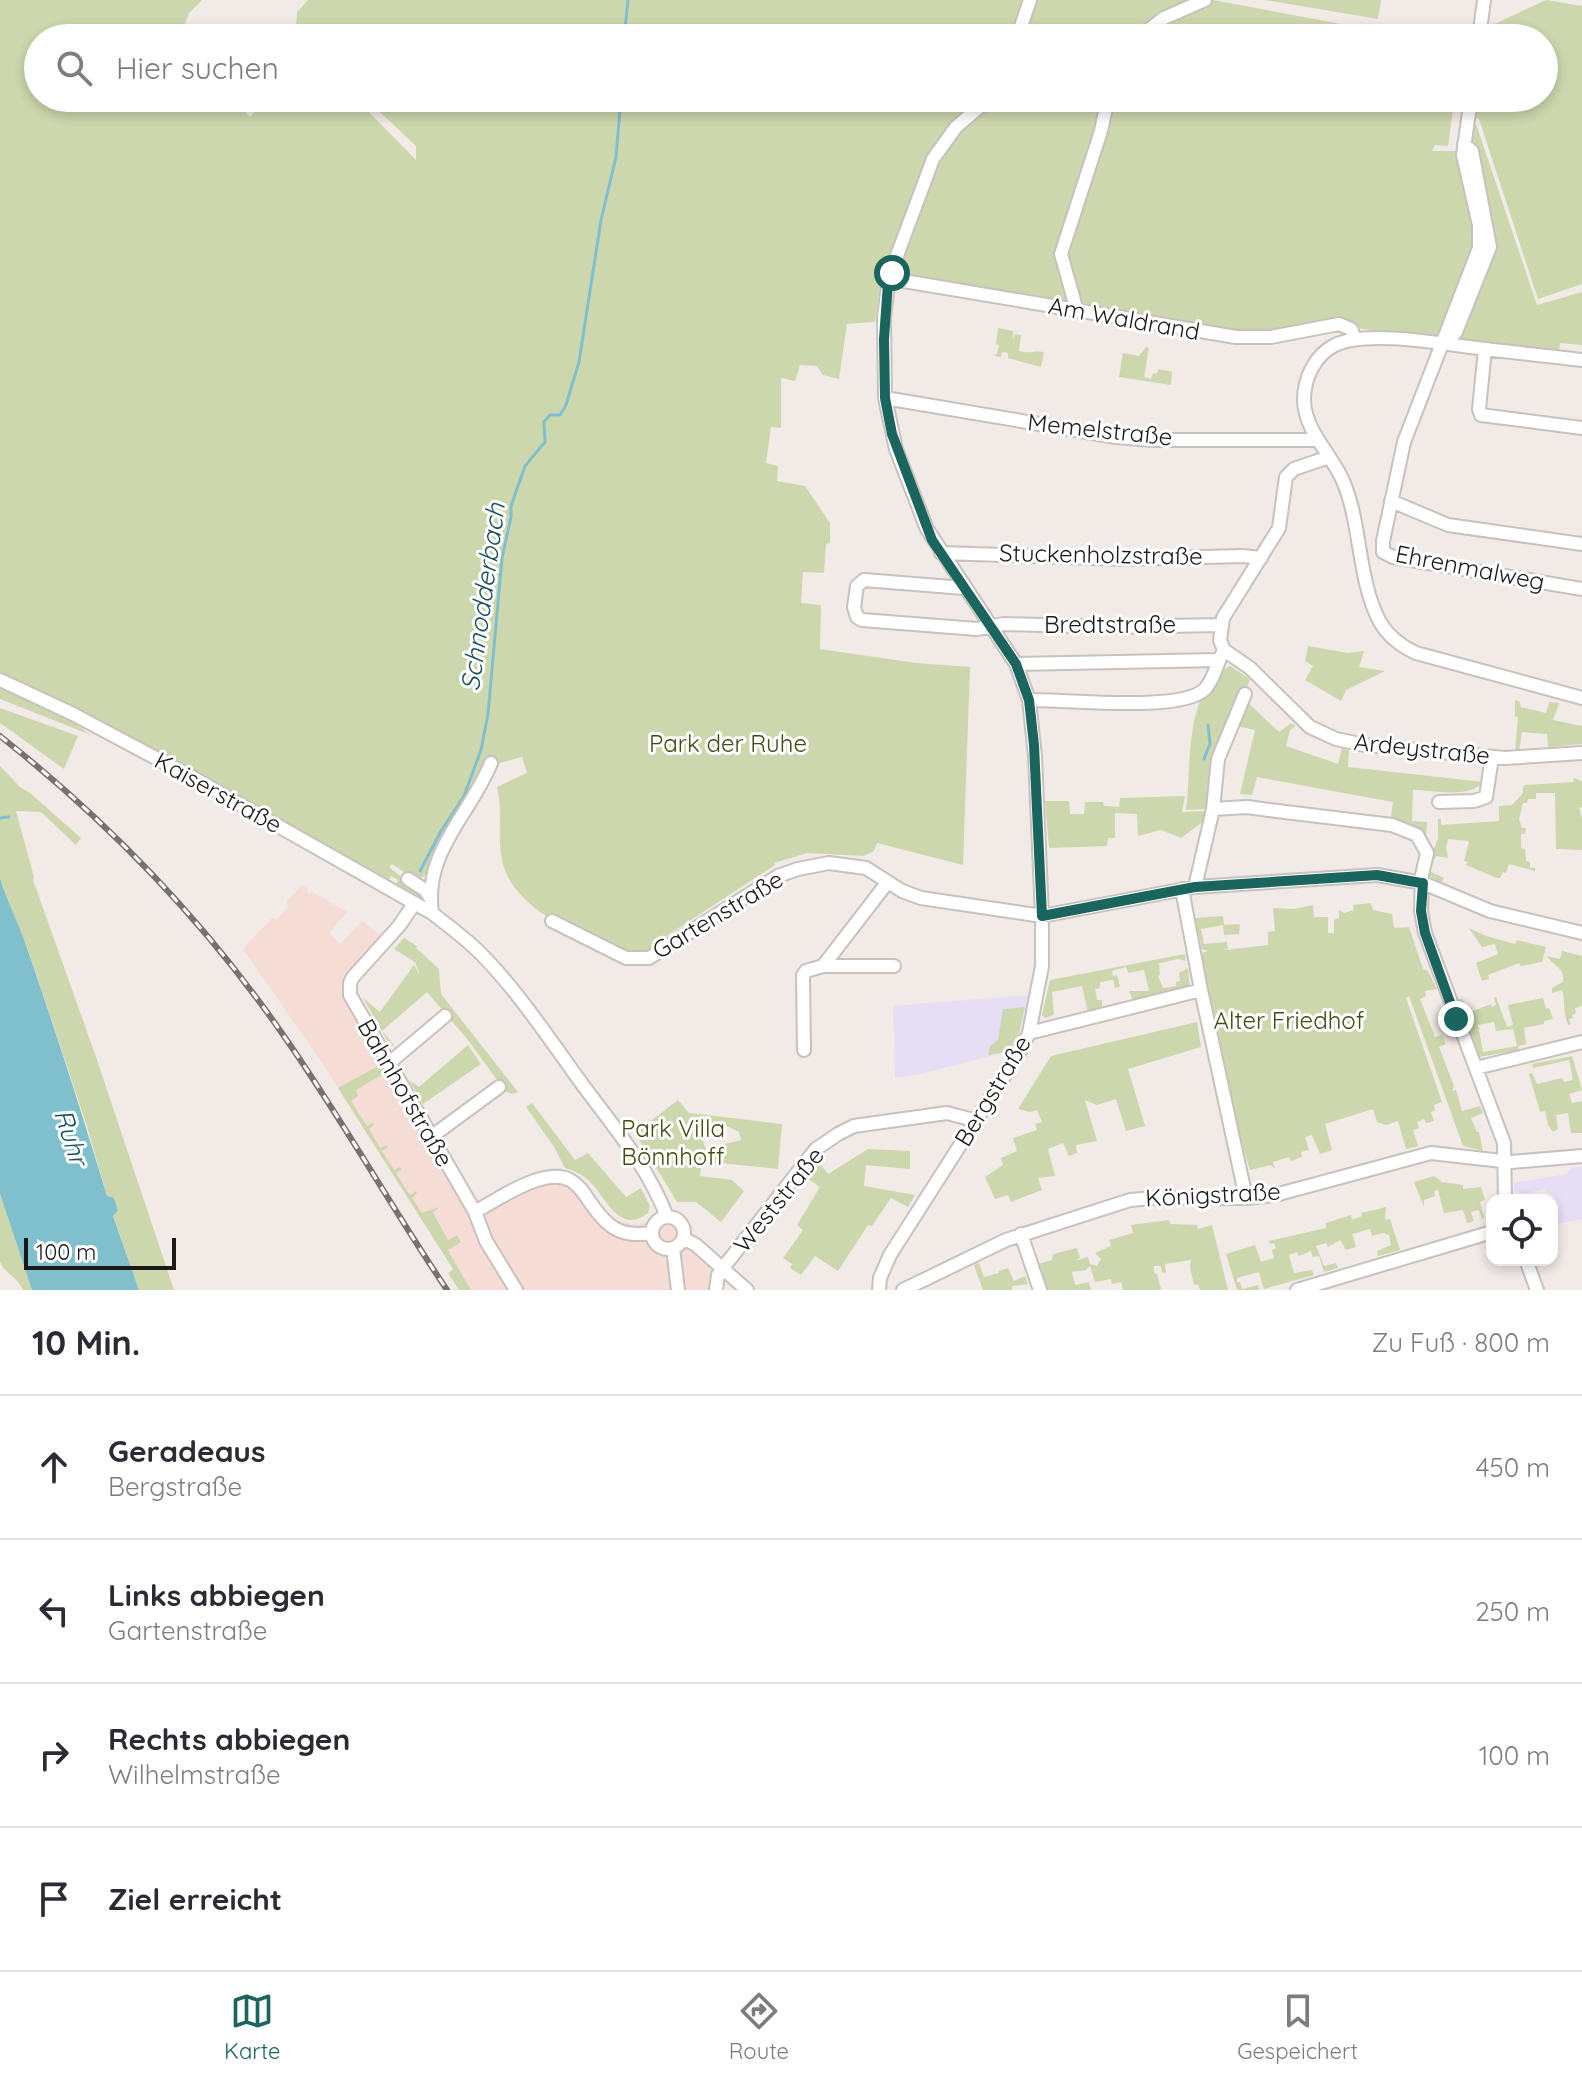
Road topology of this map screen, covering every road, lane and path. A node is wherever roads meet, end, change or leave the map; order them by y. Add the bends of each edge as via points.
1 (1030, 0) edge
2 (1205, 0) edge
3 (1484, 0) edge
4 (1022, 24) edge
5 (1156, 24) edge
6 (1481, 24) edge
7 (974, 112) edge
8 (1105, 112) edge
9 (1469, 112) edge
10 (888, 283) junction
11 (1077, 311) junction
12 (1355, 339) junction
13 (1444, 343) junction
14 (1485, 349) junction
15 (1582, 360) edge
16 (885, 398) junction
17 (1582, 428) edge
18 (1318, 440) junction
19 (1329, 457) junction
20 (1391, 501) junction
21 (1582, 544) edge
22 (941, 553) junction
23 (1261, 558) junction
24 (964, 588) junction
25 (1582, 589) edge
26 (1221, 625) junction
27 (991, 626) junction
28 (1221, 655) junction
29 (1016, 664) junction
30 (0, 680) edge
31 (1245, 694) dead end
32 (1582, 698) edge
33 (1029, 700) junction
34 (1582, 753) edge
35 (1492, 757) junction
36 (491, 763) dead end
37 (1439, 802) dead end
38 (1213, 809) junction
39 (408, 879) dead end
40 (887, 883) junction
41 (1423, 883) junction
42 (1189, 888) junction
43 (431, 899) junction
44 (414, 904) junction
45 (432, 913) junction
46 (1042, 916) junction
47 (552, 921) dead end
48 (1582, 933) edge
49 (823, 966) junction
50 (894, 966) dead end
51 (1201, 990) junction
52 (445, 1016) dead end
53 (1029, 1033) junction
54 (1582, 1042) edge
55 (804, 1050) dead end
56 (388, 1064) junction
57 (1476, 1068) junction
58 (499, 1087) dead end
59 (977, 1121) junction
60 (431, 1137) junction
61 (1582, 1156) edge
62 (1506, 1162) junction
63 (1505, 1194) edge
64 (1246, 1198) junction
65 (475, 1212) junction
66 (667, 1217) junction
67 (652, 1233) junction
68 (1021, 1234) junction
69 (1486, 1234) edge
70 (678, 1243) junction
71 (1528, 1266) edge
72 (723, 1268) junction
73 (516, 1290) edge
74 (678, 1290) edge
75 (716, 1290) edge
76 (747, 1290) edge
77 (879, 1290) edge
78 (903, 1290) edge
79 (1040, 1290) edge
80 (1297, 1290) edge
81 (1537, 1290) edge

1 - 4 street
2 - 5 street
3 - 6 street
7 - 10 street, Bergstraße via 933,159
8 - 11 street via 1061,254
9 - 13 street, Ehrenmalweg via 1463,155 1480,241
10 - 11 street, Am Waldrand via 898,280
10 - 16 street, Bergstraße
11 - 12 street, Am Waldrand via 1236,337 1271,337 1339,324 1351,329
12 - 13 street
12 - 18 street via 1327,351 1308,376 1304,404
13 - 14 street
13 - 20 street, Ehrenmalweg via 1404,442
14 - 15 street
14 - 17 street via 1481,415
16 - 18 street, Memelstraße via 1116,437
16 - 22 street, Bergstraße via 896,449
18 - 19 street
19 - 23 street via 1290,472 1279,528
19 - 32 street via 1345,484 1373,607 1389,635 1416,653
20 - 21 street via 1448,525
20 - 25 street, Ehrenmalweg via 1383,546 1389,556
22 - 23 street, Stuckenholzstraße
22 - 24 street, Bergstraße
23 - 26 street
24 - 27 street, Bergstraße
24 - 27 street, Bredtstraße via 864,580 857,586 854,607 857,617 875,622
26 - 27 street, Bredtstraße
26 - 28 street
27 - 29 street, Bergstraße
28 - 29 street
28 - 33 street via 1206,688 1189,698
28 - 35 street, Ardeystraße via 1250,668 1317,732 1365,745
29 - 33 street, Bergstraße
30 - 44 street, Kaiserstraße via 197,780
31 - 38 street via 1218,759
33 - 46 street, Bergstraße
34 - 35 street, Ardeystraße
35 - 37 street via 1486,797
36 - 43 street via 438,856
38 - 41 street via 1247,807 1405,828 1417,835 1427,853
38 - 42 street
39 - 43 street
40 - 46 street, Gartenstraße via 921,898
40 - 47 street, Gartenstraße via 866,868 844,863 798,869 641,959 626,958
40 - 49 street
41 - 42 street, Gartenstraße via 1377,875
41 - 48 street, Gartenstraße via 1490,911
41 - 57 street via 1425,933
42 - 46 street, Gartenstraße
42 - 51 street
43 - 45 street
44 - 45 street, Kaiserstraße
44 - 56 street, Bahnhofstraße via 350,983 350,995
45 - 66 street, Kaiserstraße via 476,949 507,985 634,1155
46 - 53 street, Bergstraße via 1041,983
49 - 50 street
49 - 55 street via 803,975
51 - 53 street
51 - 64 street
52 - 56 street
53 - 59 street, Bergstraße
54 - 57 street
56 - 60 street, Bahnhofstraße
57 - 62 street
58 - 60 street
59 - 72 street, Weststraße via 947,1113 854,1126 838,1134 816,1149
59 - 77 street, Bergstraße via 890,1255
60 - 65 street, Bahnhofstraße
61 - 62 street, Königstraße
62 - 63 street
62 - 64 street, Königstraße via 1424,1153 1287,1193
64 - 68 street, Königstraße via 1130,1200
65 - 67 street via 528,1183 556,1177 576,1183 616,1230
65 - 73 street, Bahnhofstraße
66 - 67 street via 657,1221
66 - 70 street, Kaiserstraße via 679,1222 684,1232
67 - 70 street via 660,1246
68 - 78 street, Königstraße
68 - 79 street
69 - 80 street
70 - 72 street via 696,1245
70 - 74 street
71 - 81 street
72 - 75 street
72 - 76 street

